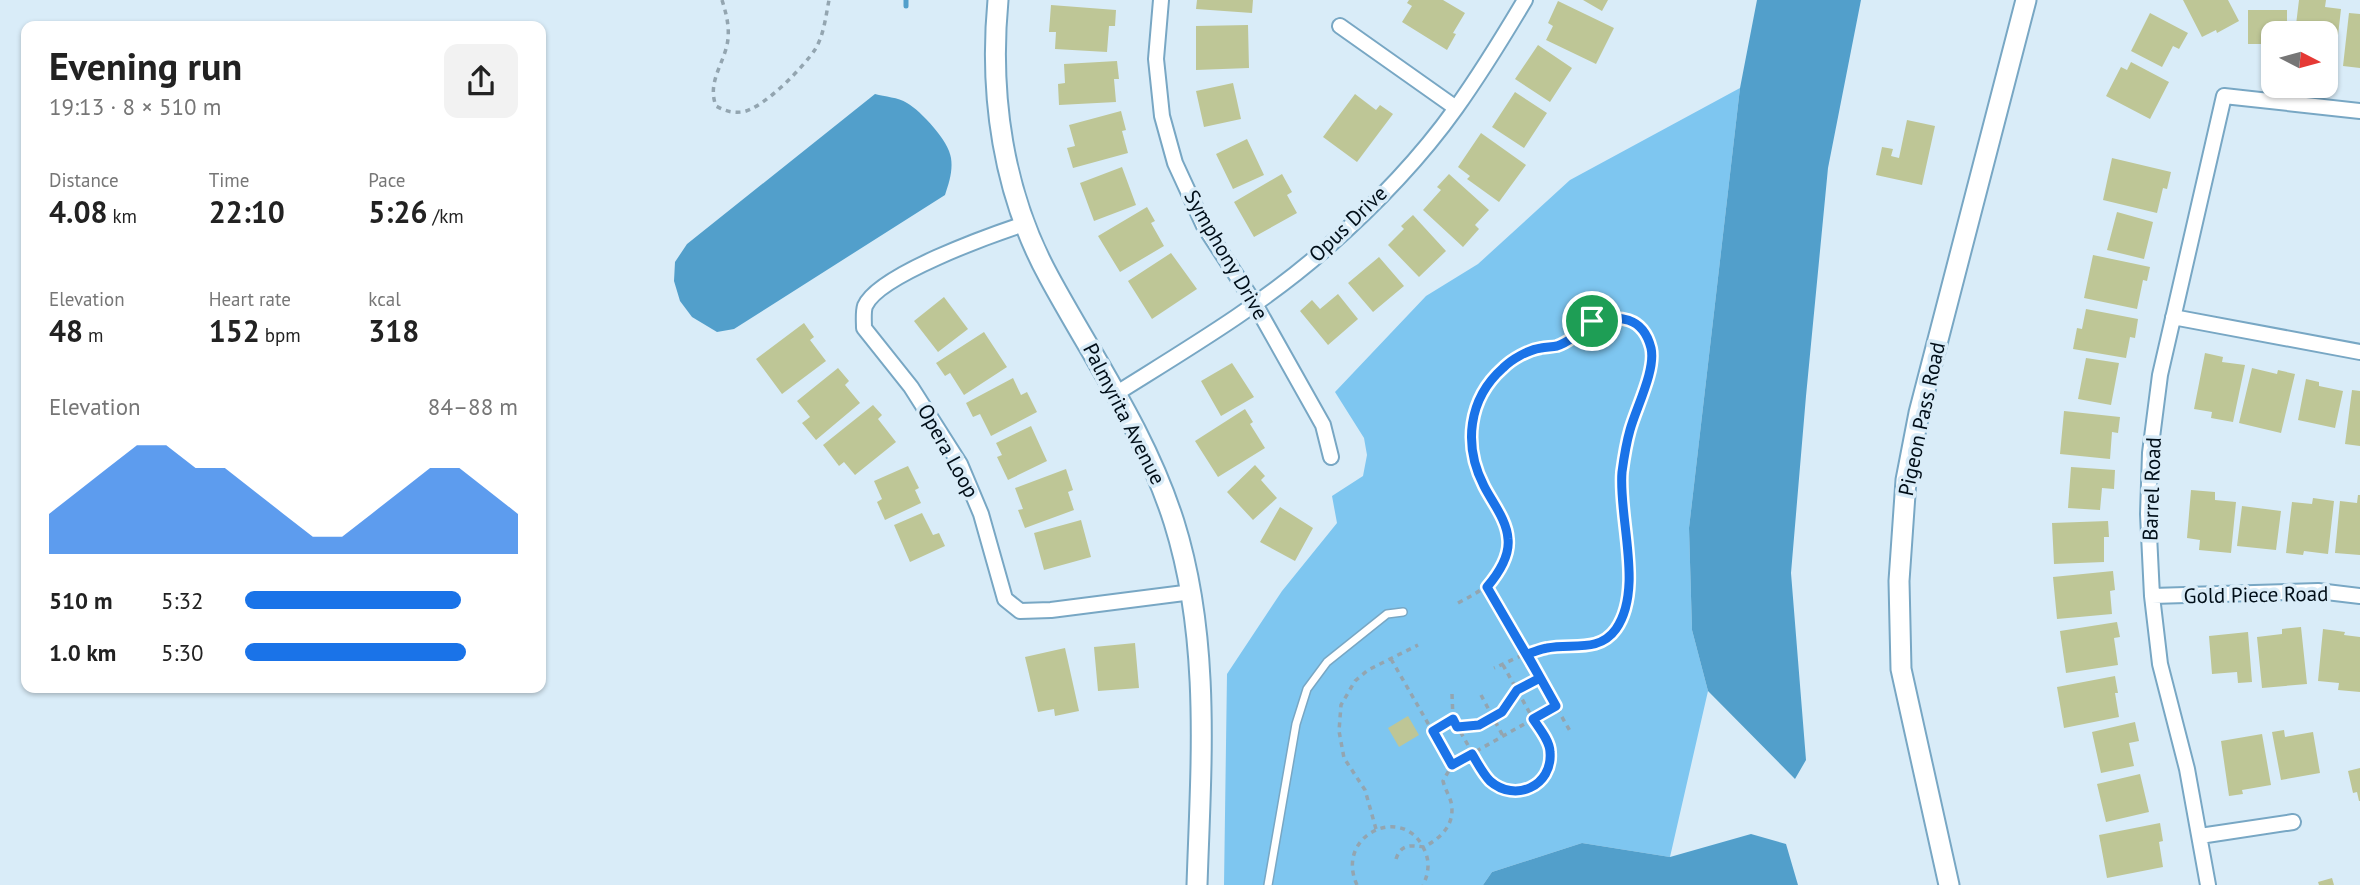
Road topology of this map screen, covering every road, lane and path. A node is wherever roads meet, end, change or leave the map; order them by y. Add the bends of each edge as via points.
1 (722, 0) edge
2 (829, 0) edge
3 (998, 0) edge
4 (1161, 0) edge
5 (1524, 0) edge
6 (2026, 0) edge
7 (1340, 26) dead end
8 (1456, 108) junction
9 (2360, 111) edge
10 (1024, 224) junction
11 (1255, 304) junction
12 (2173, 317) junction
13 (2360, 352) edge
14 (1118, 393) junction
15 (1331, 457) dead end
16 (1487, 587) junction
17 (1192, 593) junction
18 (2152, 596) junction
19 (2360, 596) edge
20 (1458, 603) dead end
21 (1403, 612) dead end
22 (1418, 645) dead end
23 (1527, 654) junction
24 (1391, 659) junction
25 (1503, 664) junction
26 (1494, 668) dead end
27 (1540, 678) junction
28 (1517, 690) junction
29 (1452, 694) dead end
30 (1481, 695) dead end
31 (1556, 706) junction
32 (1492, 717) junction
33 (1453, 719) junction
34 (1533, 719) junction
35 (1457, 727) junction
36 (1433, 731) junction
37 (1570, 731) dead end
38 (1503, 736) junction
39 (1472, 754) junction
40 (1452, 765) junction
41 (2293, 822) dead end
42 (1376, 829) junction
43 (2200, 836) junction
44 (1424, 847) junction
45 (1396, 859) dead end
46 (1197, 885) edge
47 (1268, 885) edge
48 (1357, 885) edge
49 (1423, 885) edge
50 (1949, 885) edge
51 (2208, 885) edge

1 - 2 path via 729,21 727,47 711,94 716,106 745,112 775,93 817,47
3 - 10 street, Palmyrita Avenue via 998,110
4 - 11 street, Symphony Drive via 1156,59 1162,116 1175,163 1204,226
5 - 8 street, Opus Drive
6 - 50 street, Pigeon Pass Road via 1919,413 1906,480 1899,581 1901,669
7 - 8 street
8 - 11 street, Opus Drive via 1366,211
9 - 12 street, Barrel Road via 2224,96
10 - 14 street, Palmyrita Avenue via 1048,276
10 - 17 street, Opera Loop via 960,246 881,288 865,306 864,328 911,387 960,464 981,514 1005,599 1020,611
11 - 14 street, Opus Drive
11 - 15 street, Symphony Drive via 1323,425
12 - 13 street
12 - 18 street, Barrel Road via 2150,453
14 - 17 street, Palmyrita Avenue via 1159,482
16 - 20 path
16 - 23 path
16 - 23 path via 1506,558 1509,541 1471,452 1482,395 1504,366 1521,355 1557,346 1592,321 1630,319 1652,350 1622,475 1629,558 1624,613 1606,640
17 - 46 street, Palmyrita Avenue via 1201,706
18 - 19 street, Gold Piece Road via 2318,591
18 - 43 street, Barrel Road via 2160,664
21 - 47 lane via 1387,614 1327,662 1307,689 1296,724
22 - 24 path
23 - 25 path
23 - 27 path
24 - 36 path
24 - 42 path via 1355,681 1339,716 1344,758 1365,790
25 - 26 path
25 - 28 path
27 - 28 path
27 - 31 path
28 - 32 path via 1502,712
28 - 34 path
29 - 33 path
30 - 32 path
31 - 34 path
31 - 37 path
32 - 35 path via 1479,725
32 - 38 path
33 - 35 path
33 - 36 path
34 - 38 path
34 - 39 path via 1550,751 1548,770 1536,786 1526,791 1504,789 1488,780
35 - 39 path
36 - 40 path
38 - 39 path
39 - 40 path
40 - 44 path via 1443,781 1451,803 1450,822 1439,838
41 - 43 street
42 - 44 path via 1408,831
42 - 48 path via 1354,852 1351,863
43 - 51 street, Barrel Road
44 - 45 path via 1408,845
44 - 49 path via 1429,868

